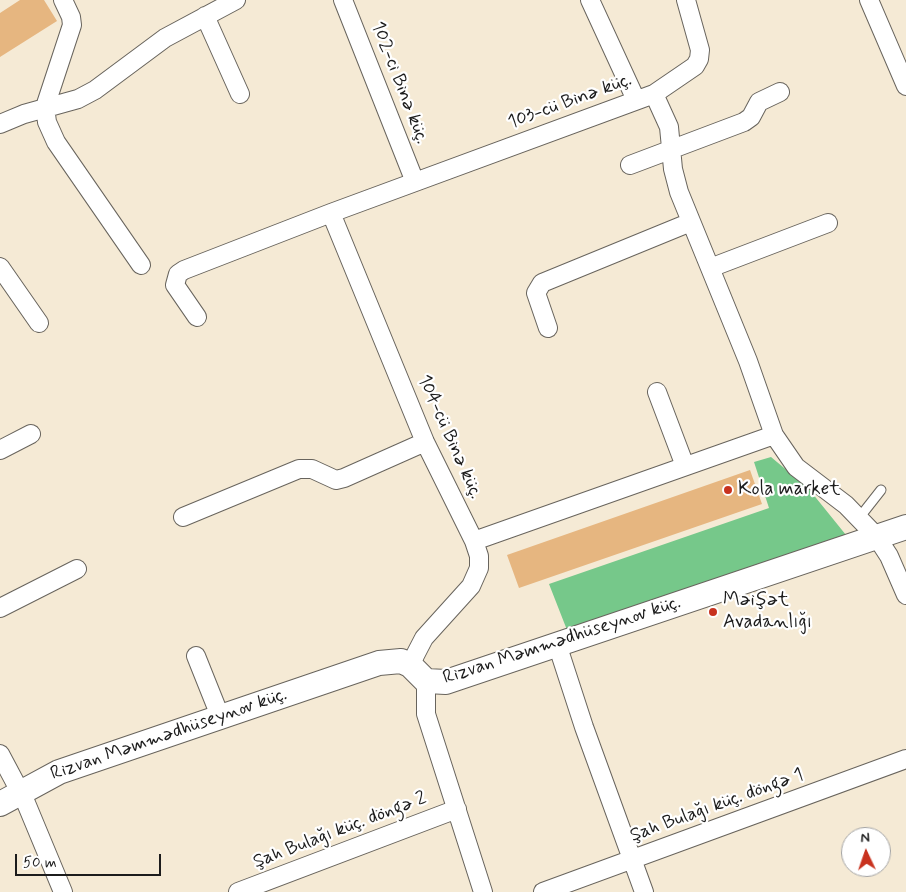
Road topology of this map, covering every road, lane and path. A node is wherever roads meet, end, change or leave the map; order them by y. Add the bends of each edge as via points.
1 (63, 0) edge
2 (236, 0) edge
3 (343, 0) edge
4 (590, 0) edge
5 (686, 0) edge
6 (869, 0) edge
7 (205, 16) junction
8 (906, 86) edge
9 (780, 92) dead end
10 (240, 94) dead end
11 (654, 94) junction
12 (636, 100) junction
13 (45, 107) junction
14 (0, 124) edge
15 (671, 150) junction
16 (630, 165) dead end
17 (415, 182) junction
18 (331, 213) junction
19 (691, 222) junction
20 (828, 223) dead end
21 (141, 265) dead end
22 (0, 267) edge
23 (710, 268) junction
24 (197, 317) dead end
25 (39, 323) dead end
26 (548, 328) dead end
27 (657, 392) dead end
28 (31, 434) dead end
29 (774, 435) junction
30 (425, 442) junction
31 (0, 450) edge
32 (685, 466) junction
33 (881, 490) dead end
34 (183, 518) dead end
35 (859, 518) junction
36 (906, 526) edge
37 (876, 536) junction
38 (474, 541) junction
39 (77, 569) dead end
40 (906, 595) edge
41 (0, 608) edge
42 (557, 644) junction
43 (196, 656) dead end
44 (418, 673) junction
45 (220, 716) junction
46 (0, 754) edge
47 (906, 758) edge
48 (20, 791) junction
49 (0, 804) edge
50 (457, 809) junction
51 (632, 860) junction
52 (63, 892) edge
53 (238, 892) edge
54 (483, 892) edge
55 (543, 892) edge
56 (644, 892) edge

1 - 13 street via 72,25
2 - 7 street
3 - 17 street, 102-ci Binə küç.
4 - 12 street
5 - 11 street via 700,50 699,59 695,66
6 - 8 street
7 - 10 street
7 - 13 street via 165,38 95,90 78,99
9 - 15 street via 758,102 751,117 744,122
11 - 12 street, 103-cü Binə küç.
11 - 15 street, 103-cü Binə küç. via 669,128
12 - 17 street, 103-cü Binə küç.
13 - 14 street
13 - 21 street via 47,122 56,142
15 - 16 street
15 - 19 street, 103-cü Binə küç. via 679,192
17 - 18 street, 103-cü Binə küç.
18 - 24 street, 103-cü Binə küç. via 178,274 175,284
18 - 30 street, 104-cü Binə küç.
19 - 23 street, 103-cü Binə küç.
19 - 26 street via 542,283 536,293
20 - 23 street
22 - 25 street
23 - 29 street, 103-cü Binə küç.
27 - 32 street
28 - 31 street
29 - 32 street
29 - 35 street, 103-cü Binə küç. via 796,466
30 - 34 street via 336,480 312,469 299,469
30 - 38 street, 104-cü Binə küç.
32 - 38 street
33 - 35 lane
35 - 37 street, 103-cü Binə küç.
36 - 37 street, Rizvan Məmmədhüseynov küç.
37 - 40 street, 103-cü Binə küç.
37 - 42 street, Rizvan Məmmədhüseynov küç.
38 - 44 street, 104-cü Binə küç. via 479,568 471,586 424,638
39 - 41 street
42 - 44 street, Rizvan Məmmədhüseynov küç. via 446,682
42 - 51 street
43 - 45 street
44 - 45 street, Rizvan Məmmədhüseynov küç. via 401,661 391,660
44 - 50 street, 104-cü Binə küç. via 426,714
45 - 48 street, Rizvan Məmmədhüseynov küç. via 59,772
46 - 48 street
47 - 51 street, Şah Bulağı küç. döngə 1
48 - 49 street, Rizvan Məmmədhüseynov küç.
48 - 52 street
50 - 53 street, Şah Bulağı küç. döngə 2
50 - 54 street, 104-cü Binə küç.
51 - 55 street, Şah Bulağı küç. döngə 1
51 - 56 street

